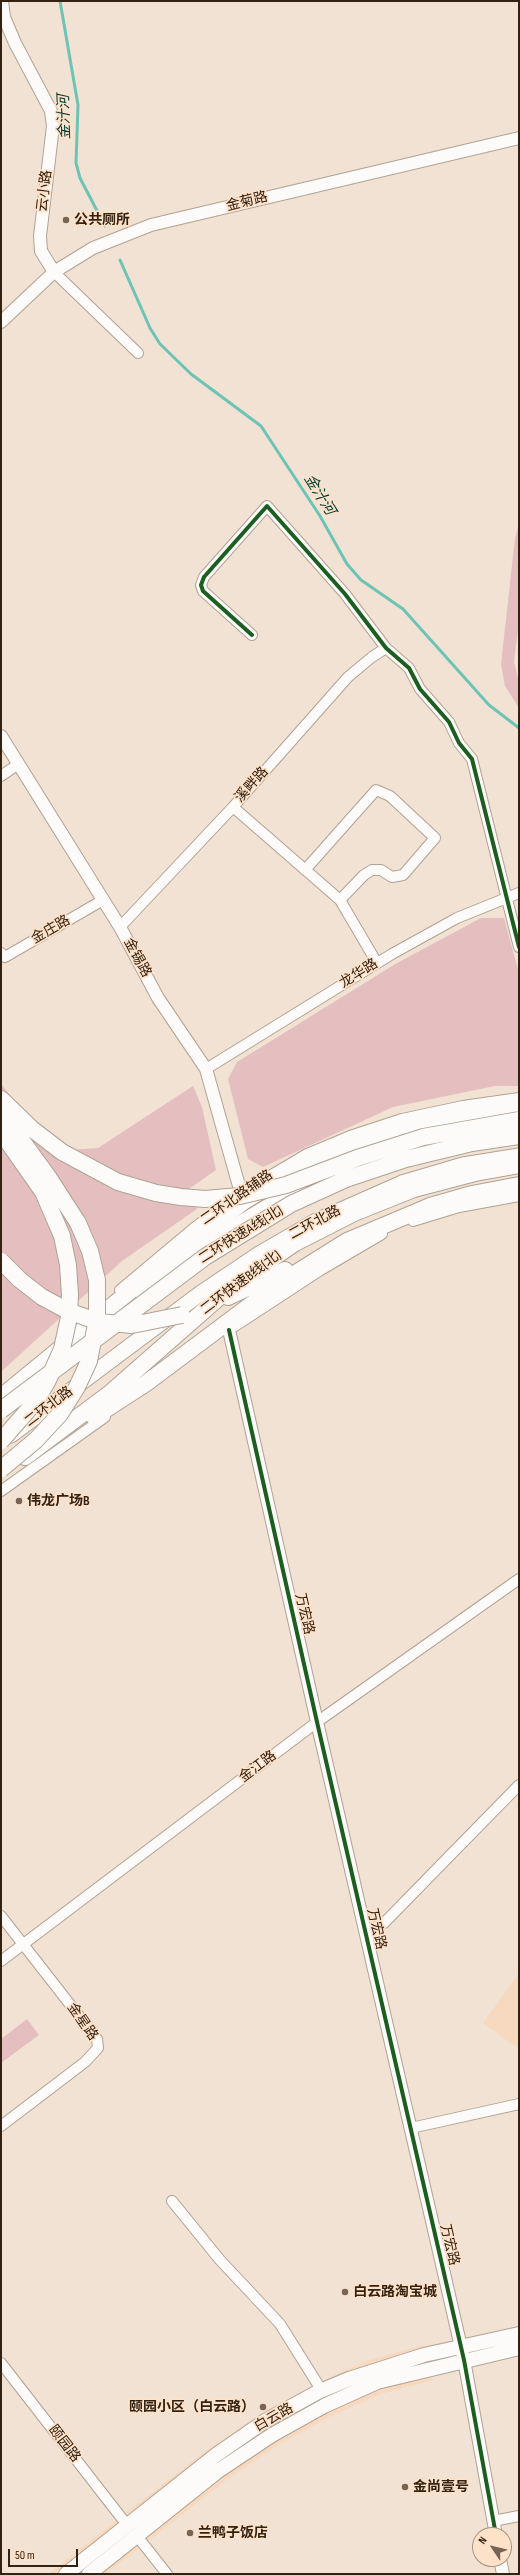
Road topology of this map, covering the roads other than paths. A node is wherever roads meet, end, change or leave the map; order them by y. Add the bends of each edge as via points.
1 (2, 1) edge
2 (519, 138) edge
3 (54, 272) junction
4 (1, 322) edge
5 (138, 352) dead end
6 (252, 635) dead end
7 (386, 648) junction
8 (1, 736) edge
9 (17, 765) junction
10 (1, 776) edge
11 (232, 807) junction
12 (305, 870) junction
13 (519, 893) edge
14 (505, 898) junction
15 (103, 900) junction
16 (340, 900) junction
17 (120, 927) junction
18 (519, 947) edge
19 (1, 953) edge
20 (377, 963) junction
21 (206, 1069) junction
22 (519, 1098) edge
23 (1, 1099) edge
24 (519, 1108) edge
25 (1, 1112) edge
26 (519, 1120) edge
27 (1, 1132) edge
28 (519, 1136) edge
29 (519, 1144) edge
30 (519, 1156) edge
31 (519, 1165) edge
32 (519, 1185) edge
33 (241, 1193) junction
34 (519, 1196) edge
35 (363, 1233) junction
36 (1, 1261) edge
37 (230, 1330) junction
38 (4, 1395) edge
39 (1, 1410) edge
40 (1, 1442) edge
41 (1, 1472) edge
42 (1, 1491) edge
43 (519, 1579) edge
44 (317, 1722) junction
45 (519, 1785) edge
46 (1, 1916) edge
47 (366, 1932) junction
48 (23, 1944) junction
49 (1, 1961) edge
50 (519, 2104) edge
51 (1, 2126) edge
52 (411, 2128) junction
53 (172, 2201) dead end
54 (519, 2334) edge
55 (461, 2345) junction
56 (519, 2348) edge
57 (464, 2360) junction
58 (1, 2363) edge
59 (322, 2391) junction
60 (519, 2516) edge
61 (493, 2521) junction
62 (127, 2525) junction
63 (494, 2527) edge
64 (137, 2536) junction
65 (66, 2574) edge
66 (89, 2574) edge
67 (167, 2574) edge

1 - 3 street, 云小路 via 4,17 15,42 51,111 53,126 40,236 41,251
2 - 3 street, 金菊路 via 151,225 93,248
3 - 4 street, 金菊路
3 - 5 street, 云小路
6 - 7 street via 203,592 201,586 204,578 267,506 345,594
7 - 11 street, 溪畔路 via 348,677
7 - 14 street via 409,668 420,689 449,722 459,743 472,759
8 - 9 street, 金锡路
9 - 10 street
9 - 15 street, 金锡路
11 - 12 street
11 - 17 street, 溪畔路
12 - 16 street
12 - 16 street via 376,790 390,796 435,838 403,875 396,877 381,870 372,870
13 - 14 street, 龙华路
14 - 18 street
14 - 20 street, 龙华路 via 457,918
15 - 17 street, 金锡路
15 - 19 street, 金庄路 via 5,957
16 - 20 street
17 - 21 street, 金锡路 via 158,998
20 - 21 street, 龙华路
21 - 33 street, 金锡路
22 - 33 street, 二环北路辅路 via 442,1110 366,1130 295,1160
23 - 26 highway, bridge via 42,1138 95,1172 143,1190 193,1198 228,1198 262,1191 401,1143 469,1127
24 - 38 highway via 420,1126 377,1139 316,1162 268,1186 219,1220
25 - 41 highway, bridge via 50,1178 78,1223 93,1261 98,1305 93,1347 78,1387 49,1427
27 - 40 highway, bridge via 37,1183 54,1213 67,1255 70,1295 64,1338 53,1370 29,1410
28 - 39 highway, 二环快速A线(北), bridge via 472,1143 406,1159 346,1179 279,1210 188,1269
29 - 38 main road via 443,1152 394,1161 327,1181 274,1203 175,1266
30 - 40 main road, 二环北路 via 463,1165 402,1183 310,1224 201,1293
31 - 41 highway, 二环快速B线(北) via 455,1177 408,1192 354,1213 295,1243 238,1282 103,1399
32 - 35 highway via 452,1199
33 - 38 street, 二环北路辅路 via 145,1268
34 - 37 street via 446,1210 388,1231 332,1263
35 - 36 highway, bridge via 199,1310 165,1320 132,1325 99,1322 54,1304 30,1289
35 - 41 highway via 280,1283 122,1400
37 - 42 street
37 - 44 street, 万宏路
43 - 44 street, 金江路
44 - 47 street, 万宏路
44 - 48 street, 金江路
45 - 47 street via 384,1923
46 - 48 street, 金星路
47 - 52 street, 万宏路
48 - 49 street, 金江路
48 - 51 street, 金星路 via 97,2039 98,2048 85,2062
50 - 52 street
52 - 55 street, 万宏路
53 - 59 street via 220,2260 280,2324
54 - 55 main road, 白云路
55 - 57 street, 万宏路
55 - 59 main road, 白云路 via 378,2369
56 - 57 main road, 白云路
57 - 61 street, 万宏路
57 - 64 main road, 白云路 via 377,2382 324,2406 272,2435 218,2471
58 - 62 street, 颐园路
59 - 62 main road, 白云路 via 265,2422 216,2455
60 - 61 street
61 - 63 street, 万宏路
62 - 65 main road, 白云路
64 - 66 main road, 白云路
64 - 67 street

